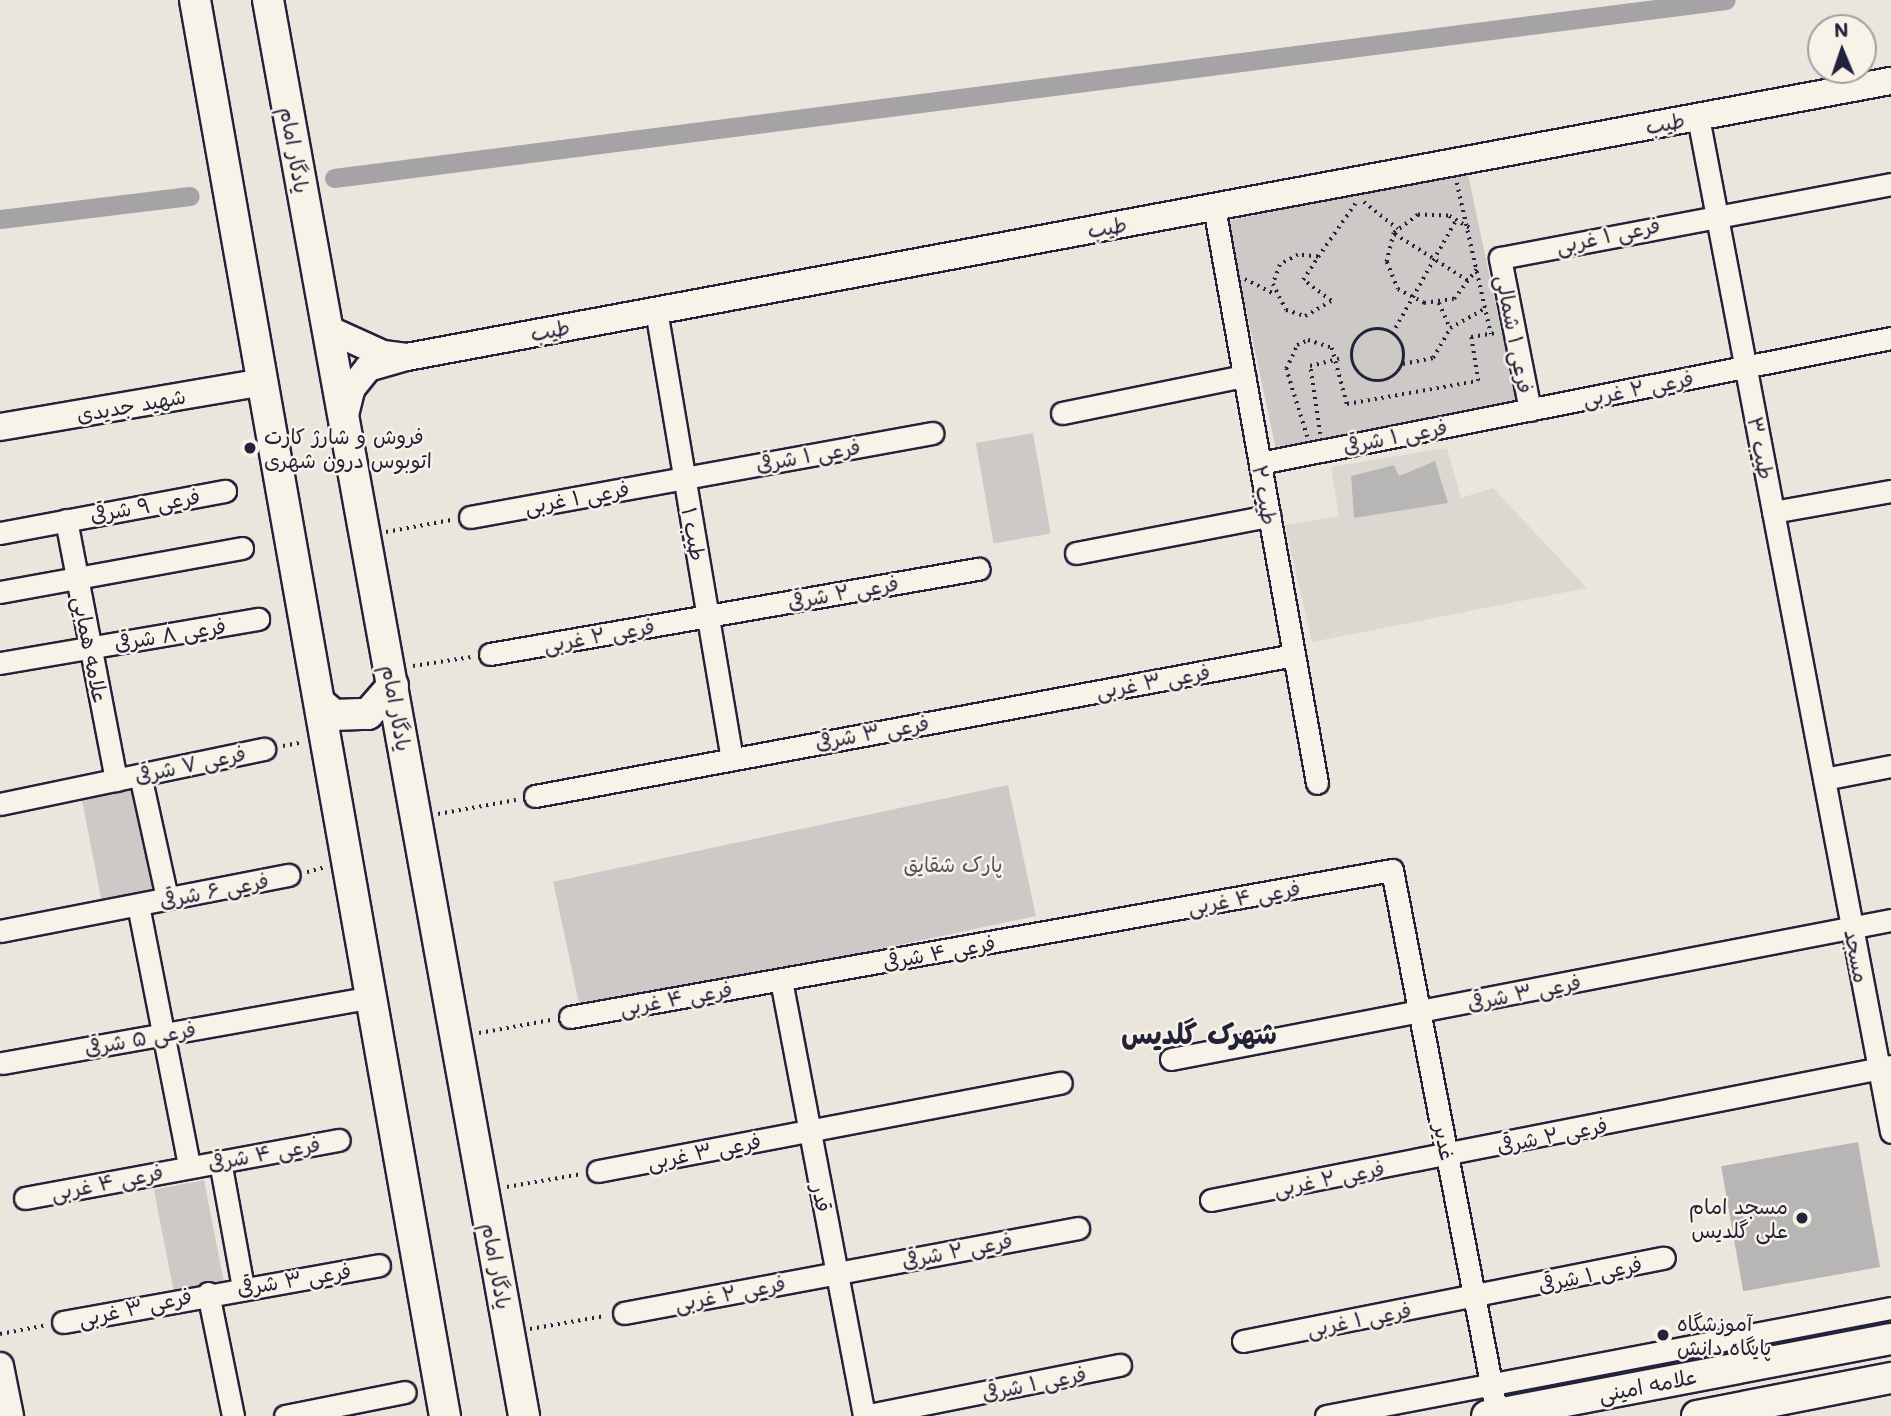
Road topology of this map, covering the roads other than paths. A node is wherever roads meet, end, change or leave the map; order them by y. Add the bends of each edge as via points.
1 (195, 0) edge
2 (268, 0) edge
3 (1891, 81) edge
4 (1698, 117) junction
5 (1891, 184) edge
6 (1214, 207) junction
7 (1716, 212) junction
8 (1500, 258) joint
9 (656, 310) junction
10 (327, 329) junction
11 (1891, 338) edge
12 (408, 357) junction
13 (1746, 367) junction
14 (1244, 376) junction
15 (263, 382) junction
16 (1530, 410) junction
17 (1062, 413) dead end
18 (344, 419) junction
19 (0, 427) edge
20 (932, 433) dead end
21 (1260, 463) junction
22 (684, 478) junction
23 (225, 491) dead end
24 (1891, 491) edge
25 (1773, 512) junction
26 (1269, 516) junction
27 (471, 517) road end
28 (66, 520) junction
29 (0, 533) edge
30 (242, 548) dead end
31 (1076, 553) dead end
32 (979, 569) dead end
33 (78, 578) junction
34 (0, 592) edge
35 (708, 616) junction
36 (258, 619) dead end
37 (90, 647) junction
38 (490, 654) road end
39 (1294, 655) junction
40 (0, 663) edge
41 (392, 677) junction
42 (321, 704) junction
43 (1013, 707) joint
44 (264, 749) road end
45 (732, 758) junction
46 (1891, 766) edge
47 (140, 775) junction
48 (1824, 779) junction
49 (116, 780) junction
50 (1317, 783) dead end
51 (535, 796) road end
52 (0, 804) edge
53 (1392, 870) joint
54 (289, 875) road end
55 (167, 898) junction
56 (138, 905) junction
57 (1891, 920) edge
58 (1096, 924) joint
59 (1852, 927) junction
60 (0, 931) edge
61 (781, 980) junction
62 (372, 997) junction
63 (1420, 1013) junction
64 (570, 1017) road end
65 (164, 1033) junction
66 (1171, 1059) dead end
67 (2, 1063) dead end
68 (1885, 1067) edge
69 (1061, 1083) dead end
70 (810, 1131) junction
71 (1891, 1132) edge
72 (339, 1140) dead end
73 (1447, 1155) junction
74 (220, 1161) junction
75 (189, 1166) junction
76 (598, 1171) road end
77 (25, 1198) dead end
78 (1211, 1200) dead end
79 (1078, 1228) dead end
80 (1664, 1258) dead end
81 (379, 1265) dead end
82 (837, 1273) junction
83 (243, 1287) junction
84 (208, 1293) junction
85 (1475, 1297) junction
86 (1891, 1308) edge
87 (624, 1313) road end
88 (63, 1322) road end
89 (1891, 1339) edge
90 (1243, 1341) dead end
91 (1120, 1365) dead end
92 (0, 1366) edge
93 (1891, 1378) edge
94 (1491, 1384) junction
95 (405, 1392) dead end
96 (1492, 1415) edge
97 (10, 1416) edge
98 (233, 1416) edge
99 (285, 1416) edge
100 (445, 1416) edge
101 (524, 1416) edge
102 (864, 1416) edge
103 (1326, 1416) edge
104 (1697, 1416) edge

1 - 15 main road
2 - 10 main road, یادگار امام
3 - 4 street, طیب
4 - 6 street, طیب
4 - 7 street, طیب ۳
5 - 7 street
6 - 9 street, طیب
6 - 14 street, طیب ۲
7 - 8 street, فرعی ۱ غربی
7 - 13 street, طیب ۳
8 - 16 street, فرعی ۱ شمالی
9 - 12 street, طیب
9 - 22 street, طیب ۱
10 - 12 street, طیب via 383,354
10 - 18 main road, یادگار امام
11 - 13 street
12 - 18 street via 368,368 352,388
13 - 16 street, فرعی ۲ غربی
13 - 25 street, طیب ۳
14 - 17 street
14 - 21 street, طیب ۲
15 - 19 street, شهید جدیدی
15 - 42 main road
16 - 21 street, فرعی ۱ شرقی
18 - 41 main road, یادگار امام
20 - 22 street, فرعی ۱ شرقی
21 - 26 street, طیب ۲
22 - 27 street, فرعی ۱ غربی
22 - 35 street, طیب ۱
23 - 28 street, فرعی ۹ شرقی
24 - 25 street
25 - 48 street, طیب ۳
26 - 31 street
26 - 39 street, طیب ۲
28 - 29 street, فرعی ۹ شرقی
28 - 33 street, علامه همایی
30 - 33 street
32 - 35 street, فرعی ۲ شرقی
33 - 34 street
33 - 37 street, علامه همایی
35 - 38 street, فرعی ۲ غربی
35 - 45 street, طیب ۱
36 - 37 street, فرعی ۸ شرقی
37 - 40 street, فرعی ۸ شرقی
37 - 49 street, علامه همایی
39 - 43 street, فرعی ۳ غربی
39 - 50 street, طیب ۲
41 - 42 main road via 368,714 334,715
41 - 101 main road, یادگار امام
42 - 62 main road
43 - 45 street, فرعی ۳ شرقی
44 - 47 street, فرعی ۷ شرقی
45 - 51 street
46 - 48 street
47 - 49 street, فرعی ۷ شرقی
47 - 55 street
48 - 59 street, مسجد
49 - 52 street, فرعی ۷ شرقی
53 - 58 street, فرعی ۴ غربی
53 - 63 street, غدیر
54 - 55 street, فرعی ۶ شرقی
55 - 56 street, فرعی ۶ شرقی
56 - 60 street, فرعی ۶ شرقی
56 - 65 street
57 - 59 street
58 - 61 street, فرعی ۴ شرقی
59 - 63 street, فرعی ۳ شرقی
59 - 68 street, مسجد
61 - 64 street, فرعی ۴ غربی
61 - 70 street, قدر
62 - 65 street, فرعی ۵ شرقی
62 - 100 main road
63 - 66 street
63 - 73 street, غدیر
65 - 67 street, فرعی ۵ شرقی
65 - 75 street
68 - 71 street, مسجد
68 - 73 street, فرعی ۲ شرقی
69 - 70 street
70 - 76 street, فرعی ۳ غربی
70 - 82 street, قدر
72 - 74 street, فرعی ۴ شرقی
73 - 78 street, فرعی ۲ غربی
73 - 85 street, غدیر
74 - 75 street, فرعی ۴ شرقی
74 - 83 street
75 - 77 street, فرعی ۴ غربی
79 - 82 street, فرعی ۲ شرقی
80 - 85 street, فرعی ۱ شرقی
81 - 83 street, فرعی ۳ شرقی
82 - 87 street, فرعی ۲ غربی
82 - 102 street, قدر
83 - 84 street, فرعی ۳ شرقی
84 - 88 street, فرعی ۳ غربی
84 - 98 street
85 - 90 street, فرعی ۱ غربی
85 - 94 street, غدیر
86 - 94 street
89 - 96 main road, علامه امینی
91 - 102 street, فرعی ۱ شرقی
92 - 97 street
93 - 104 main road, علامه امینی
94 - 96 street, غدیر
94 - 103 street
95 - 99 street

